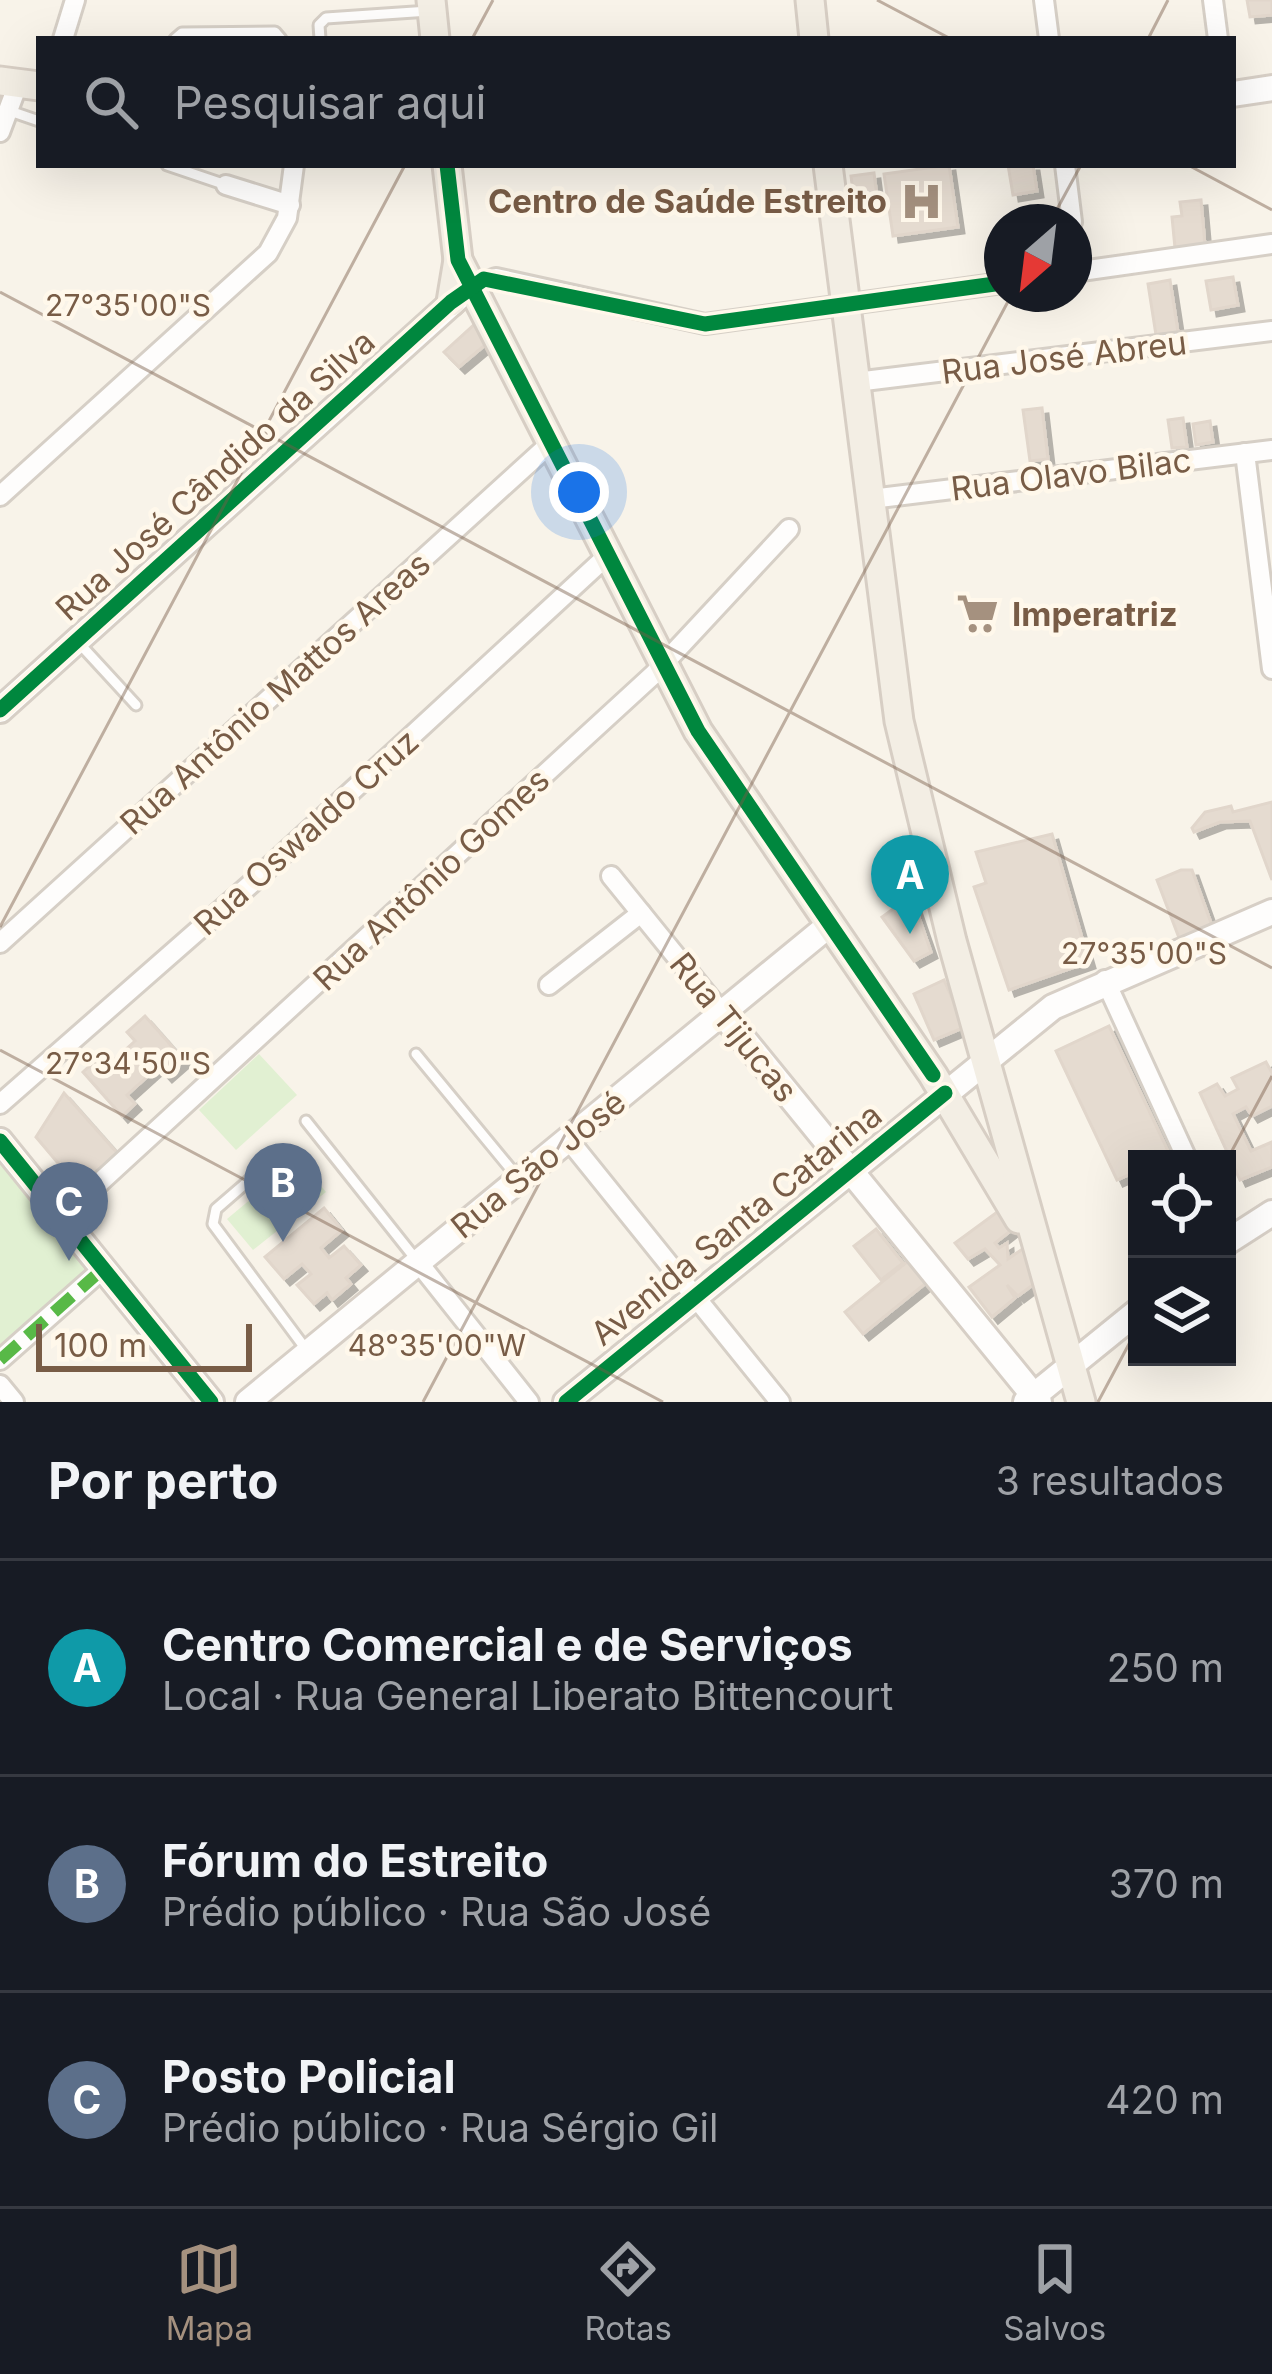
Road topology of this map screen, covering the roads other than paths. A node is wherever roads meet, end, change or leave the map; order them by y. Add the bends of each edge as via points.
1 (75, 0) edge
2 (810, 0) edge
3 (1044, 0) edge
4 (1214, 0) edge
5 (433, 16) edge
6 (64, 36) edge
7 (178, 36) edge
8 (278, 36) edge
9 (320, 36) edge
10 (814, 36) edge
11 (1049, 36) edge
12 (1218, 36) edge
13 (1272, 88) edge
14 (16, 90) edge
15 (1236, 94) edge
16 (36, 117) edge
17 (0, 131) edge
18 (176, 168) edge
19 (294, 168) edge
20 (447, 168) edge
21 (828, 168) edge
22 (1064, 168) edge
23 (226, 185) joint
24 (1069, 204) edge
25 (290, 205) junction
26 (1272, 244) edge
27 (1092, 270) edge
28 (984, 286) edge
29 (461, 295) junction
30 (847, 305) junction
31 (1272, 331) edge
32 (856, 382) junction
33 (550, 443) junction
34 (1272, 449) edge
35 (1245, 453) junction
36 (0, 496) edge
37 (871, 499) junction
38 (789, 529) dead end
39 (608, 555) junction
40 (77, 640) junction
41 (664, 664) junction
42 (1272, 669) edge
43 (136, 705) dead end
44 (0, 710) edge
45 (611, 876) dead end
46 (1272, 912) edge
47 (641, 913) junction
48 (828, 926) junction
49 (0, 943) edge
50 (1105, 980) junction
51 (549, 985) dead end
52 (722, 1013) junction
53 (416, 1054) dead end
54 (987, 1060) junction
55 (945, 1093) junction
56 (0, 1104) edge
57 (306, 1121) dead end
58 (568, 1139) junction
59 (0, 1141) edge
60 (1183, 1150) edge
61 (260, 1170) dead end
62 (850, 1170) junction
63 (520, 1179) junction
64 (1272, 1213) edge
65 (61, 1218) junction
66 (1236, 1236) edge
67 (418, 1262) junction
68 (1043, 1265) junction
69 (96, 1275) dead end
70 (695, 1297) junction
71 (1128, 1319) edge
72 (308, 1352) junction
73 (0, 1360) edge
74 (1071, 1366) junction
75 (0, 1385) edge
76 (1033, 1400) edge
77 (14, 1402) edge
78 (212, 1402) edge
79 (248, 1402) edge
80 (529, 1402) edge
81 (566, 1402) edge
82 (780, 1402) edge
83 (1081, 1402) edge

1 - 6 street
2 - 10 main road
3 - 11 street
4 - 12 street
5 - 9 lane via 326,18
7 - 8 lane
13 - 15 street
14 - 16 lane
14 - 17 street
18 - 23 lane
19 - 25 street
20 - 29 main road
21 - 30 main road
22 - 24 street
23 - 25 street
25 - 36 street via 268,253
26 - 27 street
28 - 30 street
29 - 30 street via 496,278 705,324
29 - 33 main road
29 - 40 street, Rua José Cândido da Silva
30 - 32 main road
31 - 32 street, Rua José Abreu
32 - 37 main road
33 - 39 main road
33 - 49 street, Rua Antônio Mattos Areas
34 - 35 street, Rua Olavo Bilac
35 - 37 street, Rua Olavo Bilac
35 - 42 street
37 - 54 main road via 899,721
38 - 41 street, Rua Antônio Gomes
39 - 41 main road
39 - 56 street, Rua Oswaldo Cruz
40 - 43 lane
40 - 44 street, Rua José Cândido da Silva
41 - 48 main road via 715,758
41 - 65 street, Rua Antônio Gomes
45 - 47 street, Rua Tijucas
46 - 50 street, Avenida Santa Catarina
47 - 51 street
47 - 52 street, Rua Tijucas
48 - 52 street, Rua São José
48 - 55 main road
50 - 54 street, Avenida Santa Catarina via 1053,1006
50 - 60 street
52 - 58 street, Rua São José
52 - 62 street, Rua Tijucas
53 - 63 lane
54 - 55 street, Avenida Santa Catarina
54 - 68 main road
55 - 62 street, Avenida Santa Catarina
55 - 68 main road
57 - 67 lane
58 - 63 street, Rua São José
58 - 70 street
59 - 65 street
61 - 72 lane via 216,1209 213,1224
62 - 70 street, Avenida Santa Catarina
62 - 76 street, Rua Tijucas
63 - 67 street, Rua São José
64 - 66 street
65 - 78 street
67 - 72 street, Rua São José
67 - 80 street
68 - 74 main road
69 - 73 street
70 - 81 street, Avenida Santa Catarina
70 - 82 street
71 - 74 street
72 - 79 street, Rua São José
74 - 76 street
74 - 83 main road
75 - 77 street

